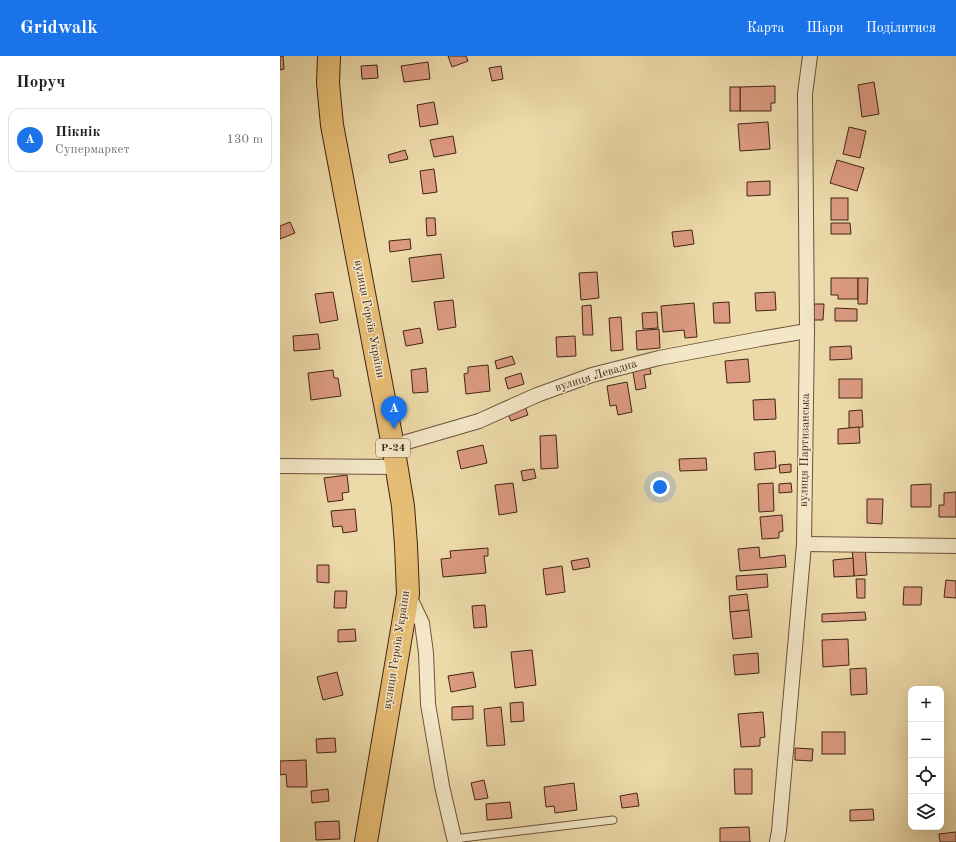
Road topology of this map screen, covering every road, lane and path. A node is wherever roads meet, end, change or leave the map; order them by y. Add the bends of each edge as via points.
1 (329, 56) edge
2 (810, 56) edge
3 (807, 331) junction
4 (393, 446) junction
5 (280, 466) edge
6 (396, 467) junction
7 (804, 544) junction
8 (956, 546) edge
9 (408, 594) junction
10 (614, 820) dead end
11 (455, 840) edge
12 (366, 842) edge
13 (777, 842) edge

1 - 4 main road, вулиця Героїв України / Р-24 via 328,83 332,125
2 - 3 street, вулиця Партизанська via 805,94
3 - 4 street, вулиця Левадна via 658,358 592,375 537,395 479,421
3 - 7 street, вулиця Партизанська
4 - 6 main road, вулиця Героїв України / Р-24
5 - 6 street
6 - 9 main road, вулиця Героїв України / Р-24 via 403,506
7 - 8 street
7 - 13 street, вулиця Партизанська
9 - 11 street via 422,623 428,704 442,786
9 - 12 main road, вулиця Героїв України / Р-24
10 - 11 lane

